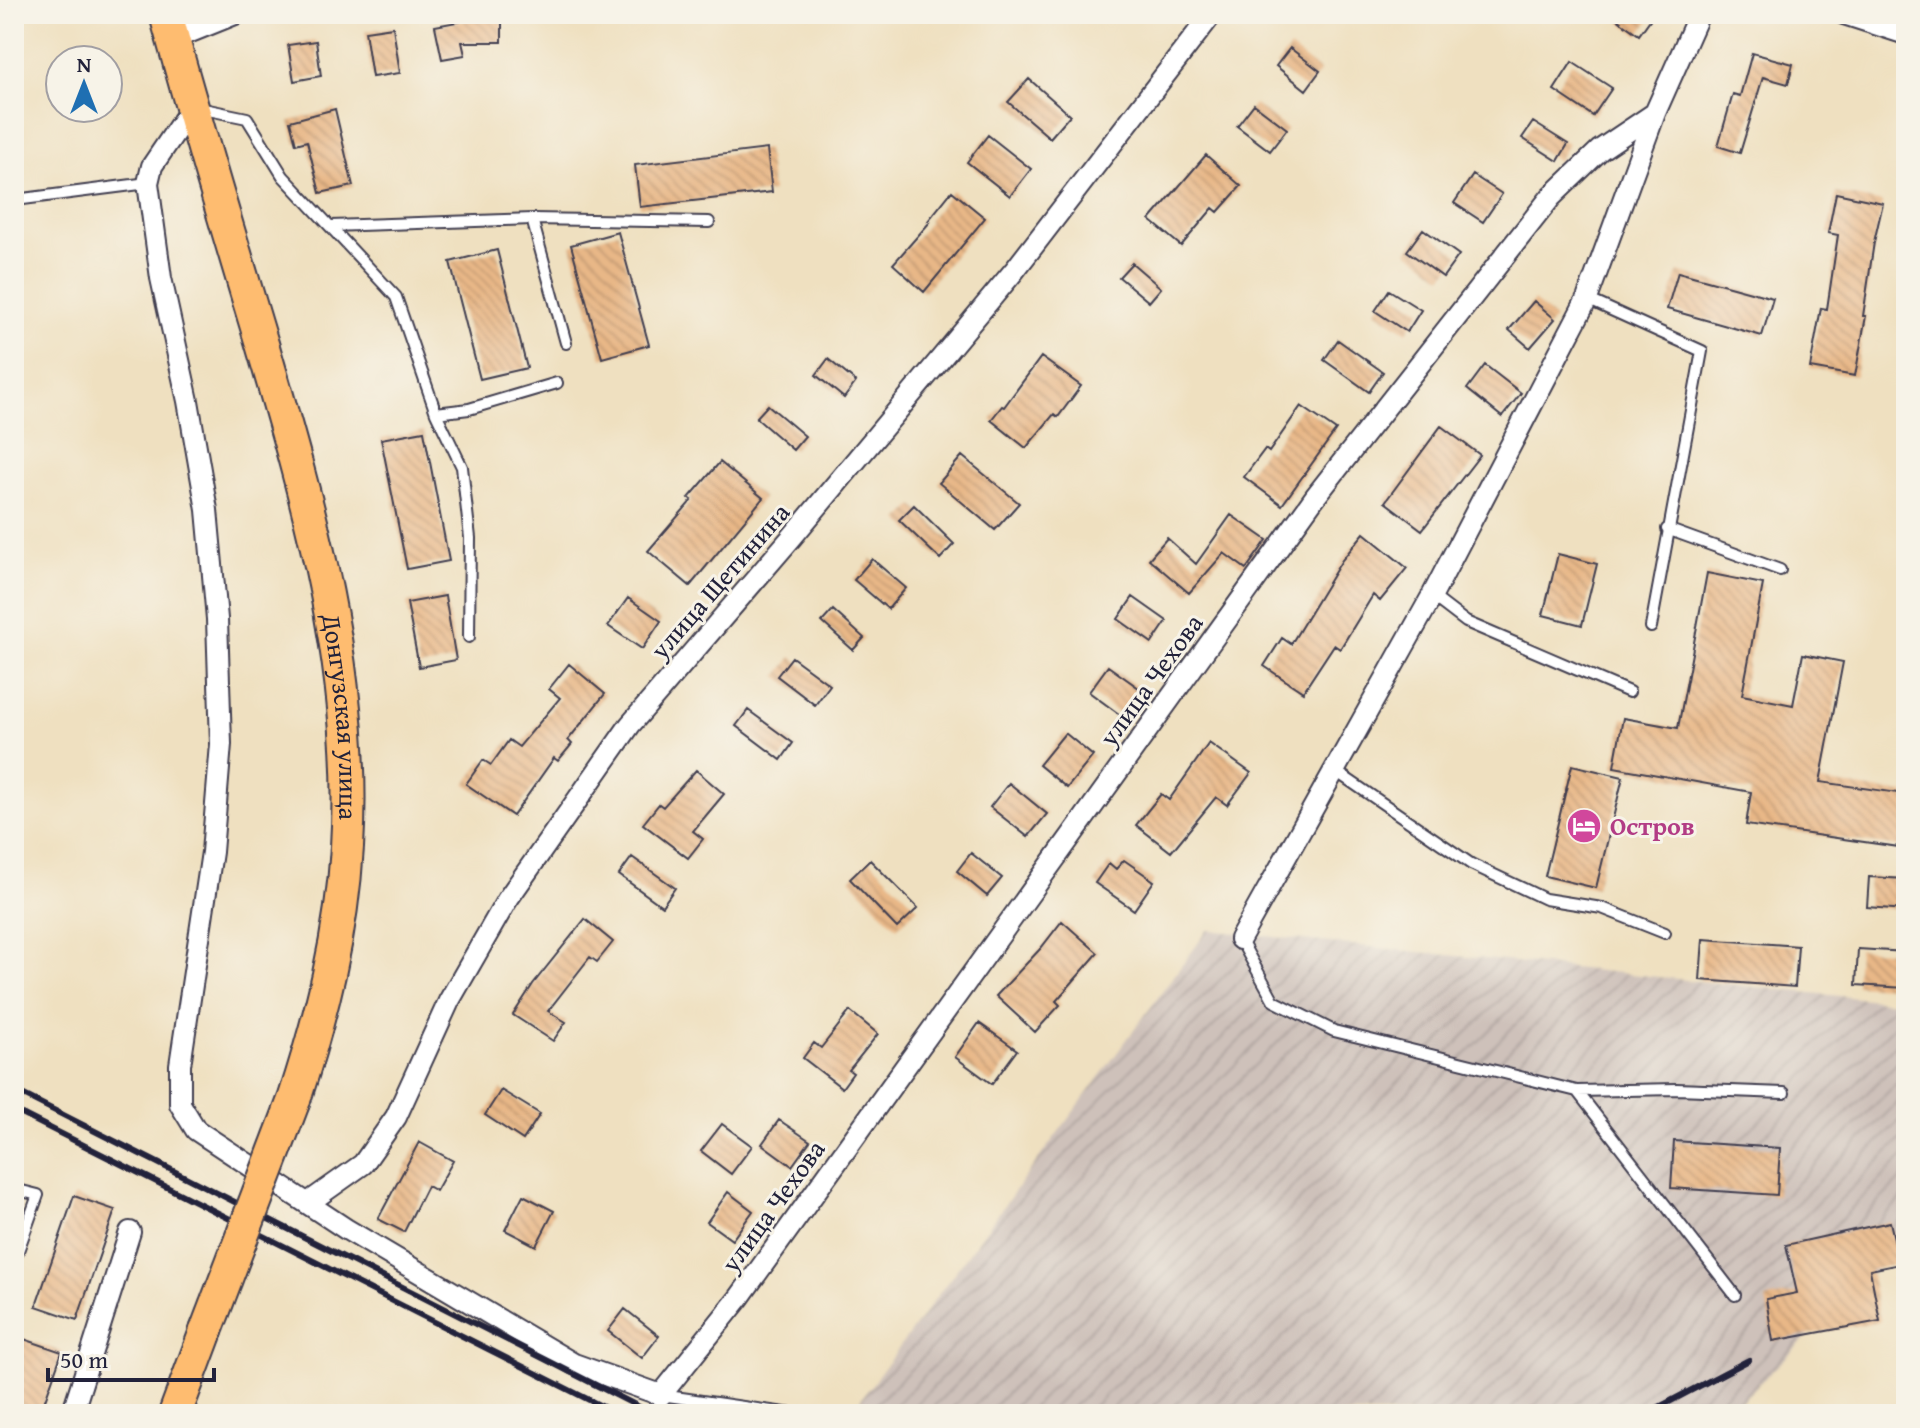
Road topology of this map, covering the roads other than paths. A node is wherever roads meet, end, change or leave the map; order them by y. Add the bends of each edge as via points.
1 (235, 14) edge
2 (1212, 14) edge
3 (1699, 14) edge
4 (1844, 14) edge
5 (170, 26) edge
6 (1906, 34) edge
7 (192, 107) junction
8 (1655, 113) junction
9 (148, 183) junction
10 (23, 199) dead end
11 (532, 219) junction
12 (709, 222) dead end
13 (331, 226) junction
14 (1587, 299) junction
15 (566, 343) dead end
16 (557, 383) dead end
17 (436, 413) junction
18 (1667, 529) junction
19 (1780, 570) dead end
20 (1432, 596) junction
21 (1651, 627) dead end
22 (469, 637) dead end
23 (1629, 692) dead end
24 (1334, 770) junction
25 (1665, 933) dead end
26 (1240, 939) joint
27 (1577, 1091) junction
28 (1784, 1093) dead end
29 (14, 1189) edge
30 (308, 1203) junction
31 (130, 1232) dead end
32 (14, 1262) edge
33 (1735, 1295) dead end
34 (661, 1395) junction
35 (72, 1414) edge
36 (175, 1414) edge
37 (792, 1414) edge

1 - 5 street
2 - 30 street, улица Щетинина via 1014,271 630,725 507,900 449,1001 396,1117 363,1164
3 - 8 street
4 - 6 street
5 - 7 highway, Донгузская улица
7 - 9 street via 152,166
7 - 13 lane via 247,118 283,176
7 - 36 highway, Донгузская улица, bridge via 285,423 323,575 340,668 348,766 347,847 323,1006 294,1100
8 - 14 street
8 - 34 street, улица Чехова via 1600,150 1551,197 1315,497 739,1298
9 - 10 lane
9 - 30 street via 161,278 207,510 217,619 221,744 212,852 180,1065 180,1104 196,1130
11 - 12 lane
11 - 13 lane
11 - 15 lane
13 - 17 lane via 396,297
14 - 18 lane via 1702,351
14 - 20 street
16 - 17 lane via 469,409
17 - 22 lane via 462,467 470,538
18 - 19 lane
18 - 21 lane
20 - 23 lane via 1466,622
20 - 24 street
24 - 25 lane via 1471,864 1545,899 1602,908
24 - 26 street
26 - 27 lane via 1274,1001 1334,1031
27 - 28 lane
27 - 33 lane
29 - 32 lane via 38,1195
30 - 34 street via 574,1364
31 - 35 street
34 - 37 lane

